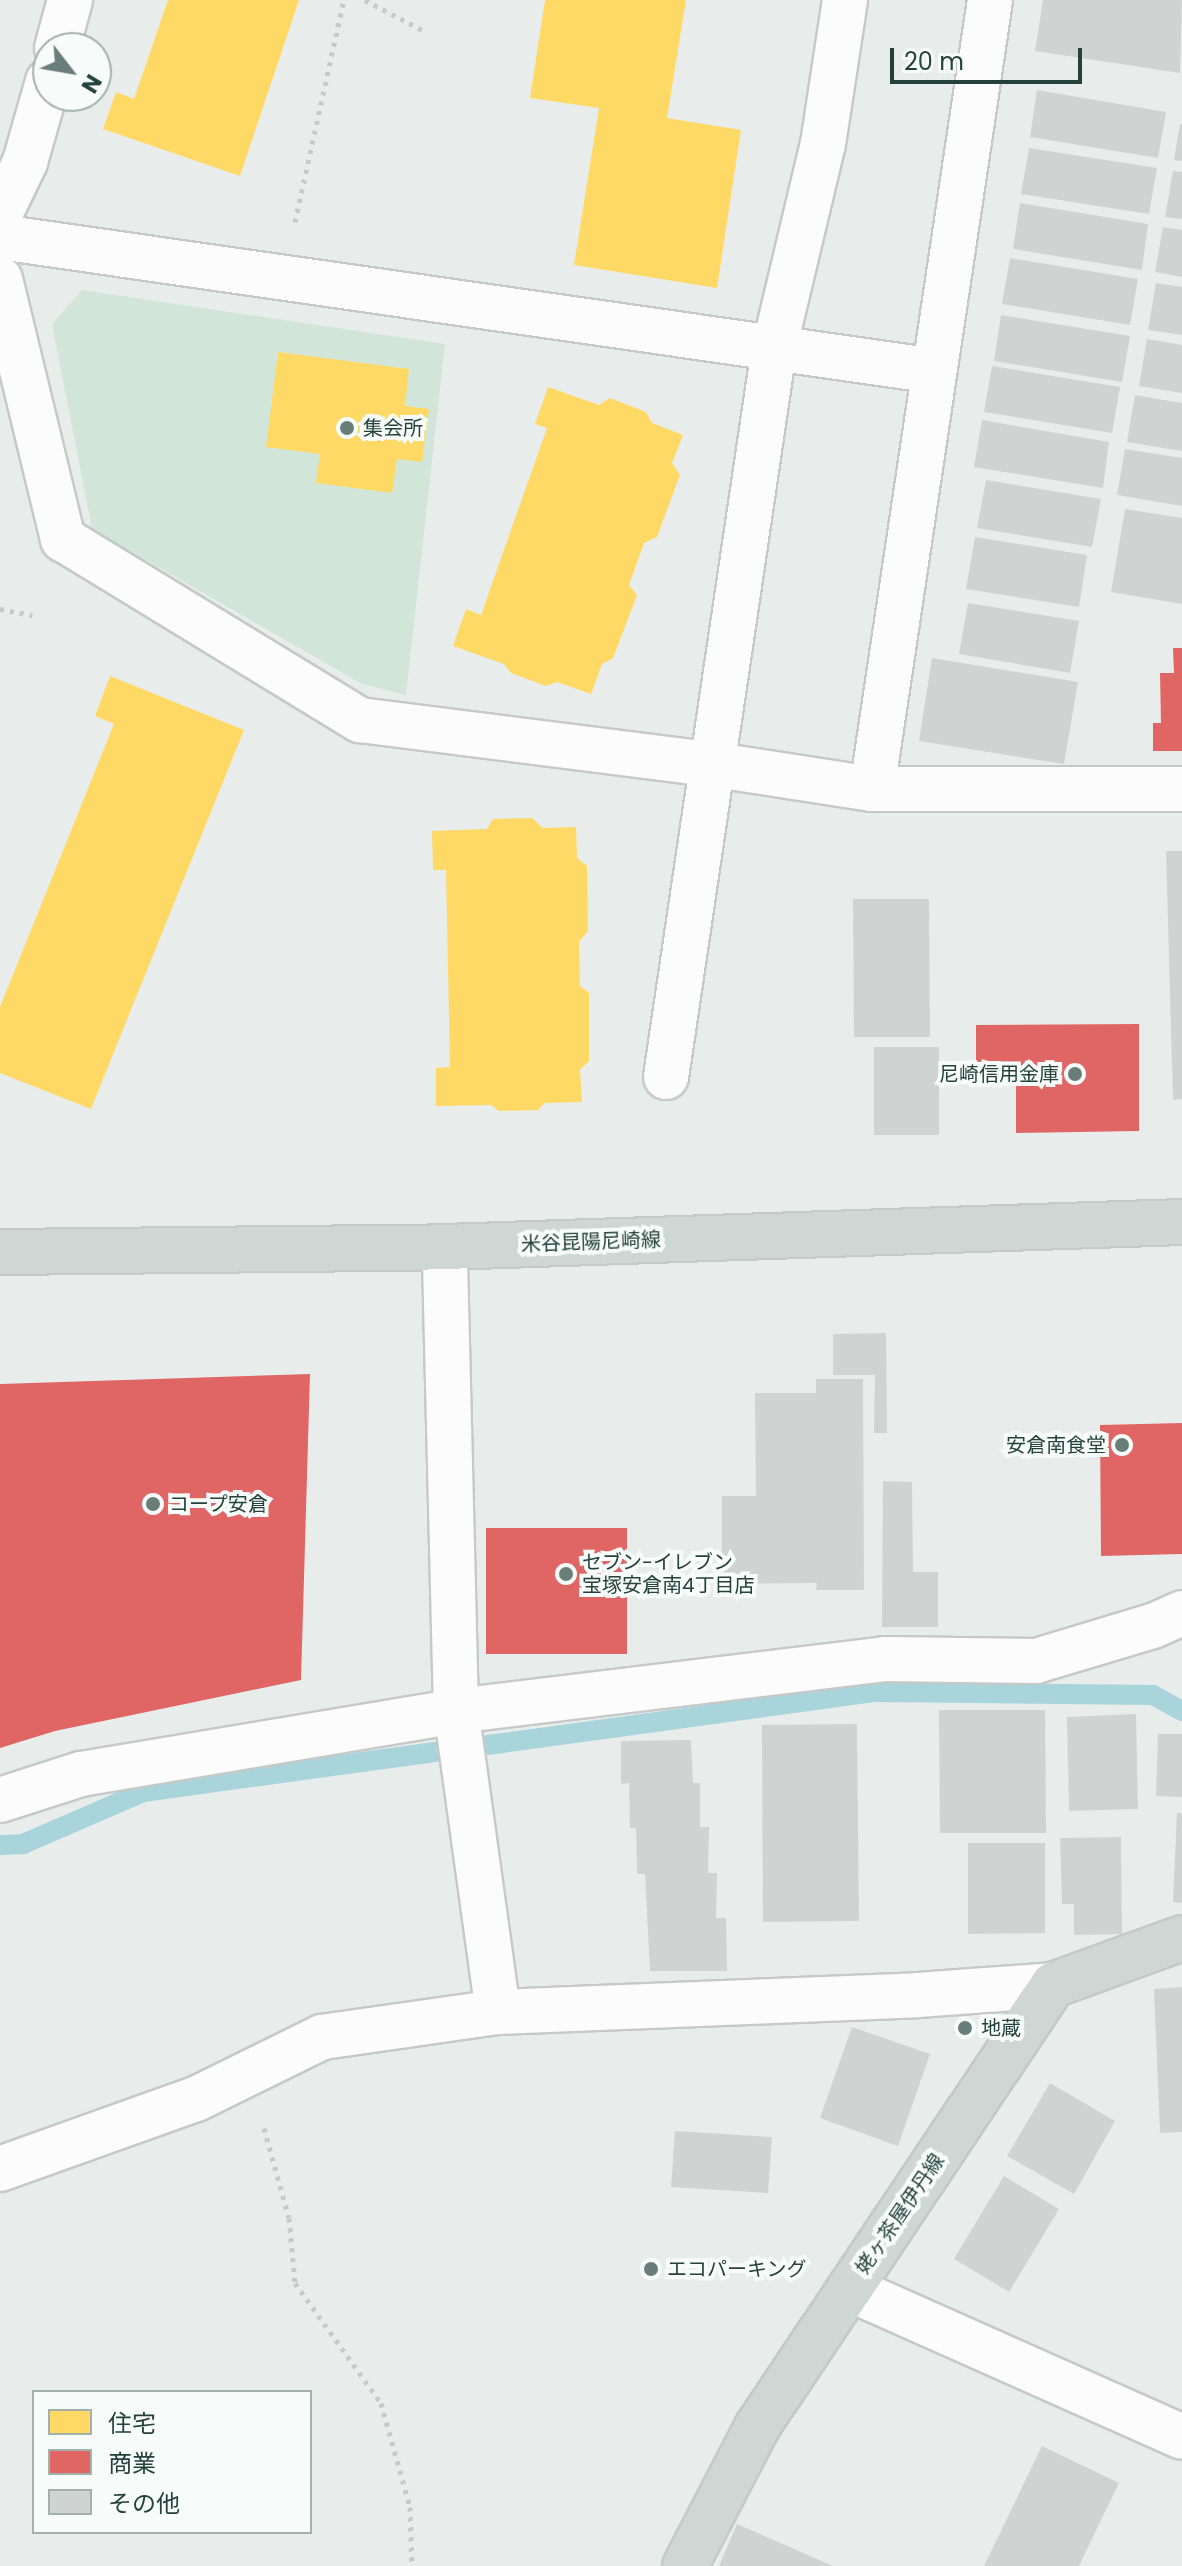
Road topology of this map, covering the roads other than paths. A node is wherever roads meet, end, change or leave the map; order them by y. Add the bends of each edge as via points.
1 (70, 0) edge
2 (845, 0) edge
3 (990, 0) edge
4 (61, 32) edge
5 (39, 112) edge
6 (0, 214) edge
7 (0, 237) edge
8 (0, 279) edge
9 (774, 349) junction
10 (934, 371) junction
11 (710, 764) junction
12 (872, 789) junction
13 (1182, 789) edge
14 (666, 1077) dead end
15 (1182, 1222) edge
16 (445, 1247) junction
17 (0, 1252) edge
18 (1182, 1613) edge
19 (456, 1711) junction
20 (0, 1800) edge
21 (1182, 1938) edge
22 (1053, 1985) junction
23 (498, 2012) junction
24 (0, 2169) edge
25 (850, 2289) junction
26 (1182, 2437) edge
27 (685, 2566) edge

1 - 4 street
2 - 9 street via 823,144
3 - 10 street
5 - 6 street via 25,162
7 - 9 street
8 - 11 street via 63,539 360,720
9 - 10 street
9 - 11 street
10 - 12 street
11 - 12 street
11 - 14 street
12 - 13 street
15 - 16 main road, 米谷昆陽尼崎線
16 - 17 main road, 米谷昆陽尼崎線
16 - 19 street
18 - 19 street via 1036,1661 884,1659
19 - 20 street via 81,1774
19 - 23 street
21 - 22 main road
22 - 23 street
22 - 25 main road, 姥ヶ茶屋伊丹線
23 - 24 street via 322,2037 196,2099
25 - 26 street
25 - 27 main road, 姥ヶ茶屋伊丹線 via 757,2427

